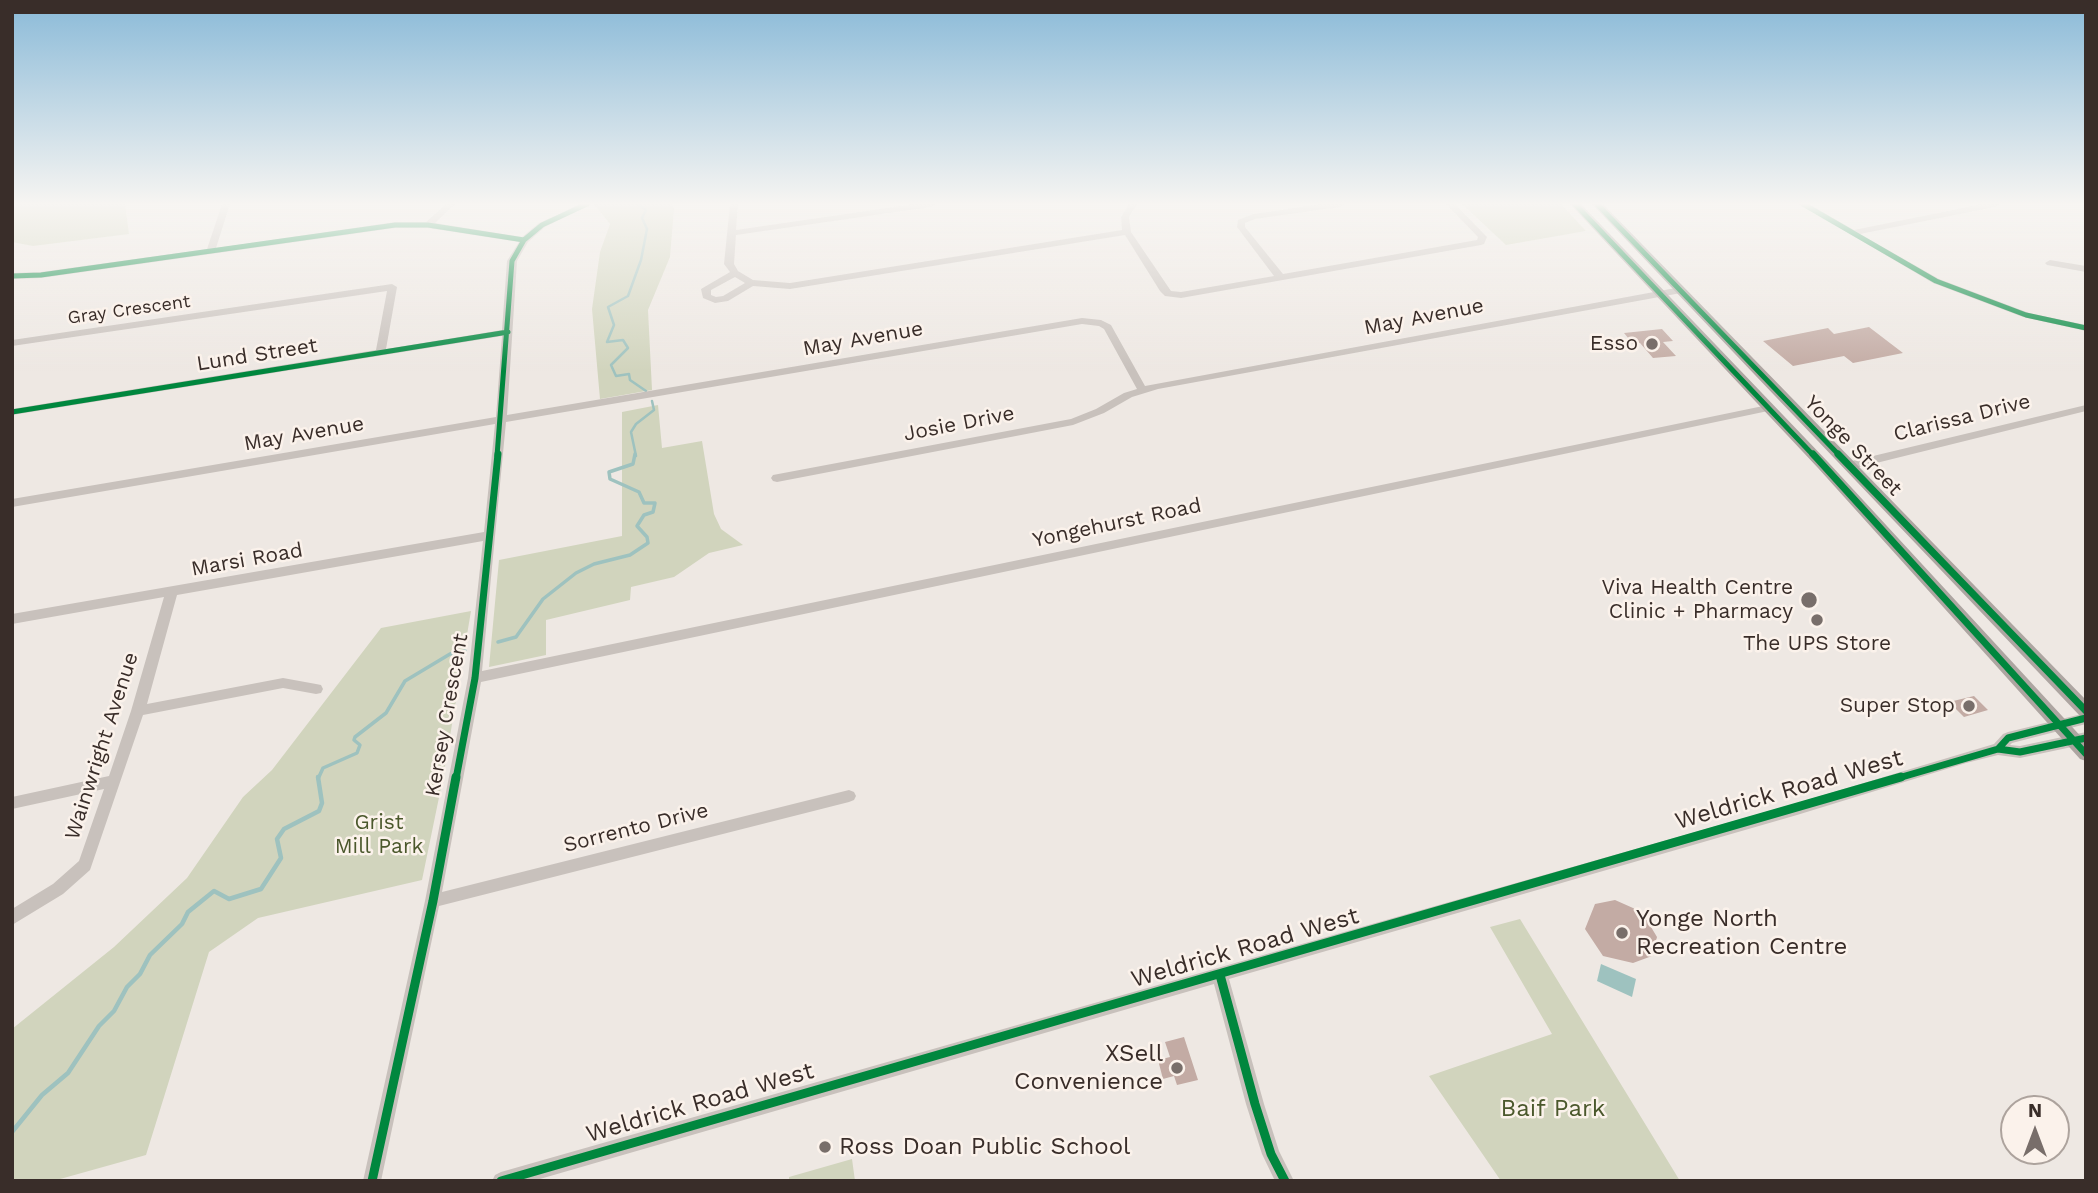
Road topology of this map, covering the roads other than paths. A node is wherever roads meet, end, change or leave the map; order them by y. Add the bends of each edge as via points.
1 (147, 260) edge
2 (513, 260) edge
3 (730, 260) edge
4 (957, 260) edge
5 (1145, 260) edge
6 (1267, 260) edge
7 (1380, 260) edge
8 (1627, 260) edge
9 (1651, 260) edge
10 (1901, 260) edge
11 (2050, 263) dead end
12 (2086, 269) edge
13 (735, 274) junction
14 (12, 276) edge
15 (1280, 277) junction
16 (751, 283) junction
17 (1681, 290) junction
18 (1659, 294) junction
19 (2086, 328) edge
20 (508, 332) junction
21 (12, 343) edge
22 (380, 353) junction
23 (1142, 390) junction
24 (1768, 408) junction
25 (2086, 408) edge
26 (12, 412) edge
27 (501, 420) junction
28 (1847, 466) junction
29 (777, 478) dead end
30 (12, 503) edge
31 (487, 536) junction
32 (171, 593) junction
33 (12, 620) edge
34 (475, 678) junction
35 (316, 689) dead end
36 (138, 711) junction
37 (2086, 711) edge
38 (2086, 718) edge
39 (2058, 724) junction
40 (2082, 744) edge
41 (1998, 749) junction
42 (113, 781) junction
43 (849, 796) dead end
44 (12, 803) edge
45 (433, 901) junction
46 (12, 918) edge
47 (1220, 975) junction
48 (372, 1181) edge
49 (501, 1181) edge
50 (1284, 1181) edge

1 - 14 street
2 - 20 street, Kersey Crescent
3 - 13 street
4 - 16 street via 807,284
5 - 15 street via 1168,294
6 - 15 street
7 - 15 street
8 - 18 main road, Yonge Street
9 - 17 main road, Yonge Street
10 - 19 street via 1972,296 2026,315
11 - 12 street
13 - 16 street
13 - 16 street via 706,289 706,296 725,299
17 - 18 street, May Avenue
17 - 28 main road, Yonge Street
18 - 23 street, May Avenue
18 - 24 main road, Yonge Street
20 - 22 street, Lund Street
20 - 27 street, Kersey Crescent
21 - 22 street, Gray Crescent via 392,287
22 - 26 street, Lund Street
23 - 27 street, May Avenue via 1108,327 1082,321
23 - 29 street, Josie Drive via 1073,422
24 - 34 street, Yongehurst Road
24 - 39 main road, Yonge Street
25 - 28 street, Clarissa Drive
27 - 30 street, May Avenue
27 - 31 street, Kersey Crescent
28 - 37 main road, Yonge Street
31 - 32 street, Marsi Road
31 - 34 street, Kersey Crescent
32 - 33 street, Marsi Road
32 - 36 street, Wainwright Avenue
34 - 45 street, Kersey Crescent
35 - 36 street via 283,682
36 - 42 street, Wainwright Avenue
38 - 39 street, Weldrick Road West
39 - 40 main road, Yonge Street
39 - 41 street, Weldrick Road West via 2008,738
40 - 41 street, Weldrick Road West via 2020,752
41 - 47 street, Weldrick Road West
42 - 44 street
42 - 46 street, Wainwright Avenue via 85,865 58,889
43 - 45 street, Sorrento Drive
45 - 48 street, Kersey Crescent
47 - 49 street, Weldrick Road West
47 - 50 street via 1259,1116

